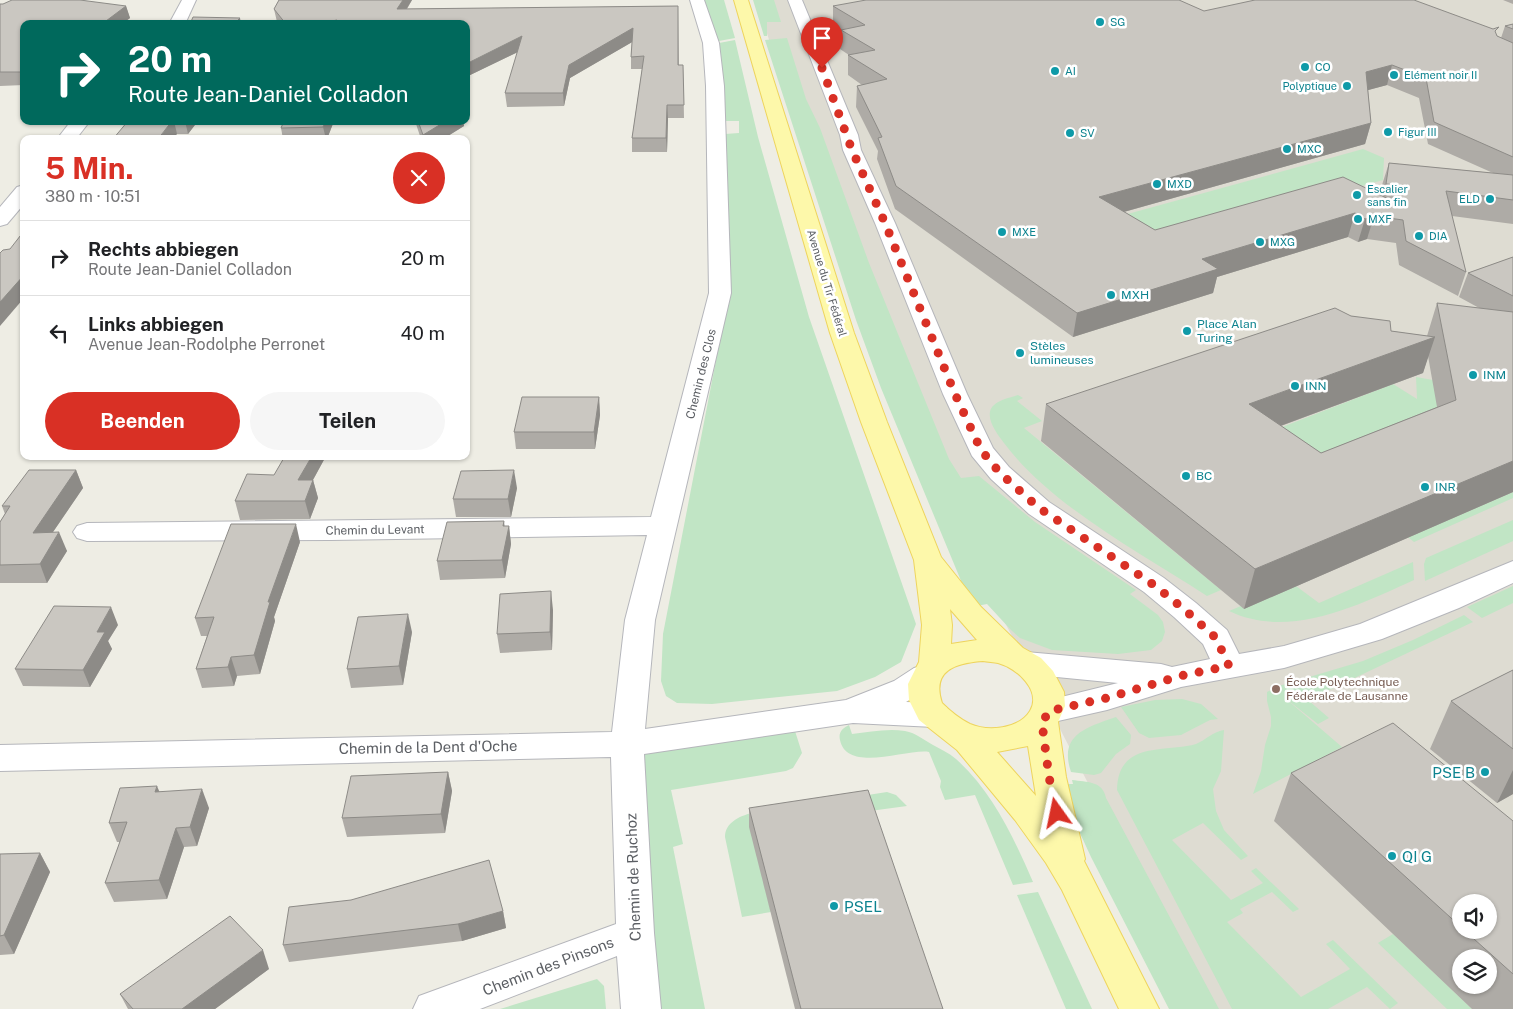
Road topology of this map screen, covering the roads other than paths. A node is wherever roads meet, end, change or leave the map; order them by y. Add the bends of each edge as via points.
1 (189, 0) edge
2 (697, 0) edge
3 (742, 0) edge
4 (796, 0) edge
5 (179, 20) edge
6 (78, 125) edge
7 (69, 135) edge
8 (20, 196) edge
9 (0, 220) edge
10 (663, 526) junction
11 (87, 532) dead end
12 (928, 560) junction
13 (1513, 571) edge
14 (1019, 659) junction
15 (1229, 666) junction
16 (929, 671) junction
17 (1180, 676) junction
18 (853, 711) junction
19 (1045, 717) junction
20 (947, 724) junction
21 (627, 744) junction
22 (0, 758) edge
23 (1069, 868) junction
24 (635, 933) junction
25 (433, 1009) edge
26 (641, 1009) edge
27 (1139, 1009) edge

1 - 5 street
2 - 10 street, Chemin des Clos via 711,43 716,86 720,293
3 - 12 main road, Avenue du Tir Fédéral via 842,333
4 - 15 street via 852,150 981,450 1000,473 1039,508 1154,585 1185,610 1216,638
6 - 7 street
8 - 9 street
10 - 11 street, Chemin du Levant
10 - 21 street, Chemin des Clos via 640,620
12 - 14 main road, Avenue du Tir Fédéral via 970,614
12 - 16 main road, Avenue du Tir Fédéral via 937,625
13 - 15 street via 1371,632 1284,657
14 - 16 main road via 994,650 960,651 945,657
14 - 17 street via 1091,670
14 - 19 main road via 1039,673 1047,685 1050,698
15 - 17 street
16 - 18 street, Chemin de la Dent d'Oche via 905,689
16 - 20 main road via 923,689 925,702
17 - 19 street
18 - 20 street, Chemin de la Dent d'Oche
18 - 21 street, Chemin de la Dent d'Oche
19 - 20 main road via 1030,732 997,740 978,739
19 - 23 main road via 1049,777
20 - 23 main road via 1006,784
21 - 22 street, Chemin de la Dent d'Oche
21 - 24 street, Chemin de Ruchoz
23 - 27 main road
24 - 25 street, Chemin des Pinsons
24 - 26 street, Chemin de Ruchoz

